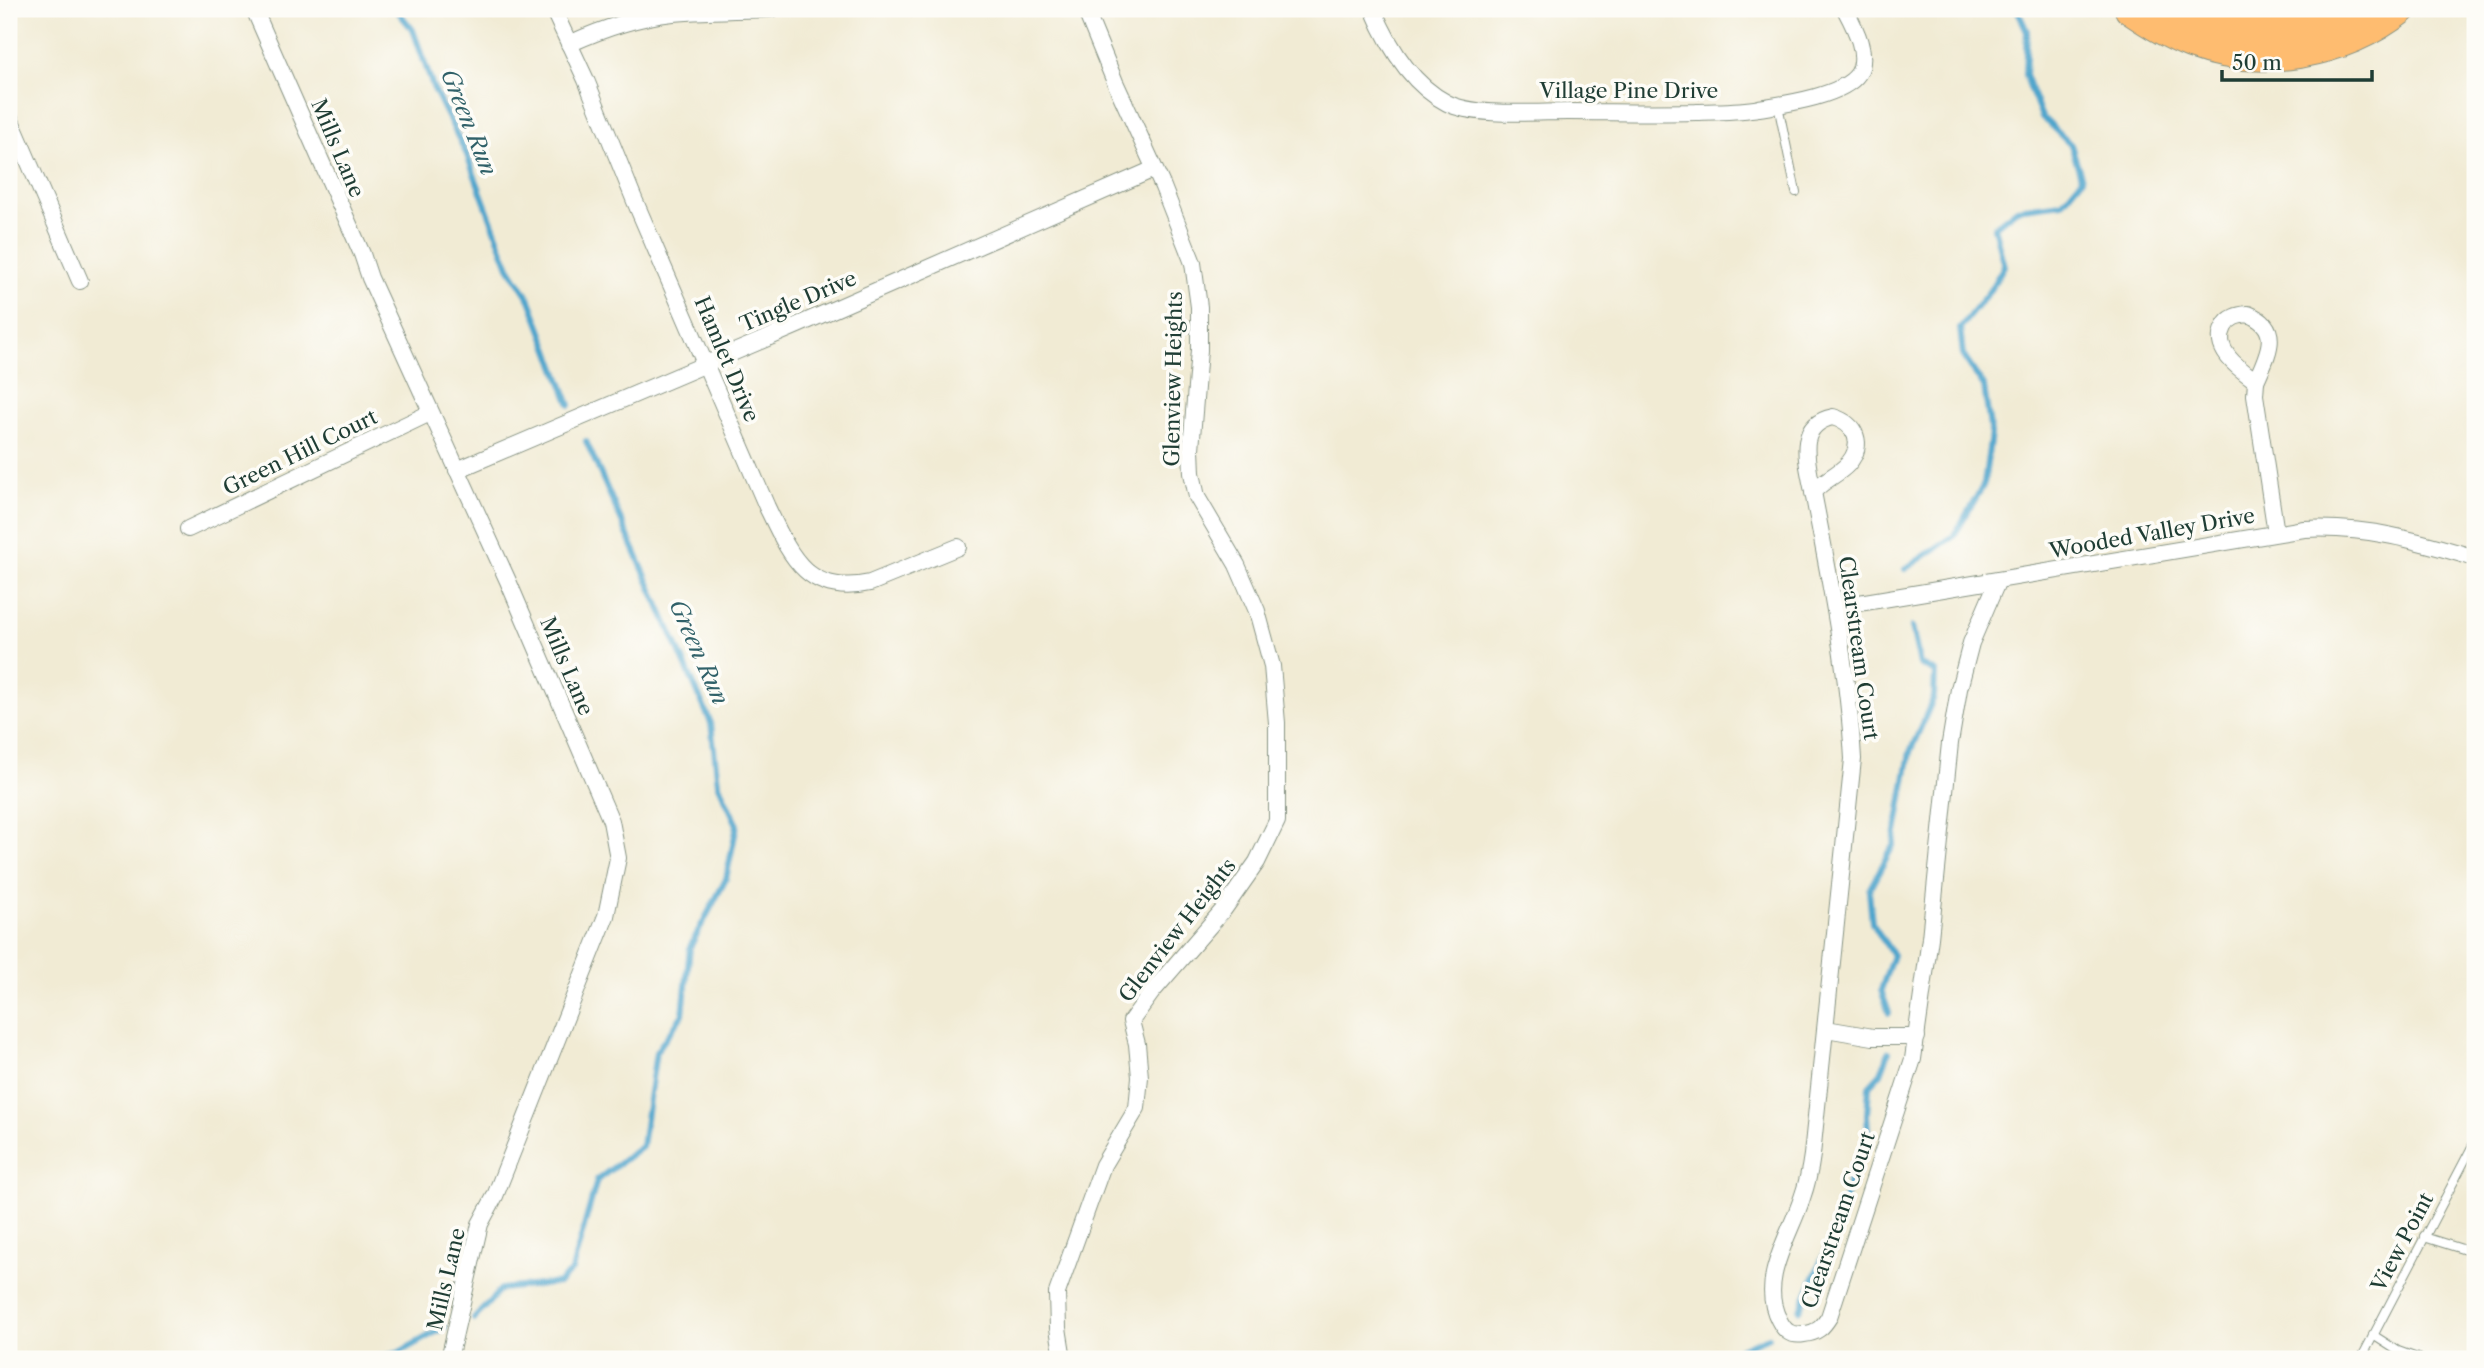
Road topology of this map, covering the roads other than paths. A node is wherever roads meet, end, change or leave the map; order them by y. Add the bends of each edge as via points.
1 (254, 9) edge
2 (553, 9) edge
3 (771, 9) edge
4 (1085, 9) edge
5 (1373, 9) edge
6 (1845, 9) edge
7 (2130, 9) edge
8 (2174, 9) edge
9 (2350, 9) edge
10 (2400, 9) edge
11 (569, 44) junction
12 (1779, 105) junction
13 (9, 116) edge
14 (1154, 169) junction
15 (1796, 192) dead end
16 (80, 281) dead end
17 (706, 362) junction
18 (2256, 381) dead end
19 (430, 412) junction
20 (457, 470) junction
21 (1814, 492) junction
22 (188, 529) dead end
23 (2276, 533) junction
24 (958, 547) dead end
25 (2475, 558) edge
26 (1998, 580) junction
27 (1835, 607) junction
28 (1825, 1030) junction
29 (1917, 1037) junction
30 (2475, 1141) edge
31 (2424, 1237) junction
32 (2475, 1253) edge
33 (2373, 1335) junction
34 (449, 1359) edge
35 (1063, 1359) edge
36 (2361, 1359) edge
37 (2420, 1359) edge

1 - 19 street, Mills Lane
2 - 11 street, Hamlet Drive
3 - 11 street via 672,13 595,32
4 - 14 street, Glenview Heights
5 - 12 street, Village Pine Drive via 1384,36 1412,75 1448,104 1468,109 1658,113
6 - 12 street, Village Pine Drive via 1861,49 1858,73 1836,90
7 - 10 highway via 2193,44 2273,56 2314,51 2353,38
8 - 9 highway via 2230,29 2269,31 2307,26
11 - 17 street, Hamlet Drive
12 - 15 lane
13 - 16 street
14 - 17 street, Tingle Drive
14 - 35 street, Glenview Heights via 1193,264 1199,307 1191,449 1197,497 1237,565 1257,611 1272,666 1277,821 1257,862 1224,909 1131,1021 1140,1077 1138,1108 1103,1165 1057,1293
17 - 20 street, Tingle Drive
17 - 24 street, Hamlet Drive via 767,507 787,547 809,575 839,587 855,587
18 - 23 street
19 - 20 street, Mills Lane
19 - 22 street, Green Hill Court
20 - 34 street, Mills Lane via 611,821 618,858 606,916 480,1224
21 - 21 street, Clearstream Court via 1853,457 1857,435 1843,420 1823,419 1809,433 1807,457
21 - 27 street, Clearstream Court
23 - 25 street, Wooded Valley Drive via 2362,530 2418,540
23 - 26 street, Wooded Valley Drive
26 - 27 street, Wooded Valley Drive
26 - 29 street, Clearstream Court via 1971,643 1959,689
27 - 28 street, Clearstream Court via 1853,759
28 - 29 street
28 - 29 street, Clearstream Court via 1808,1178 1771,1290 1773,1308 1784,1330 1793,1335 1815,1332 1829,1317
30 - 31 lane, View Point
31 - 32 lane
31 - 33 lane, View Point
33 - 36 lane, View Point
33 - 37 lane

